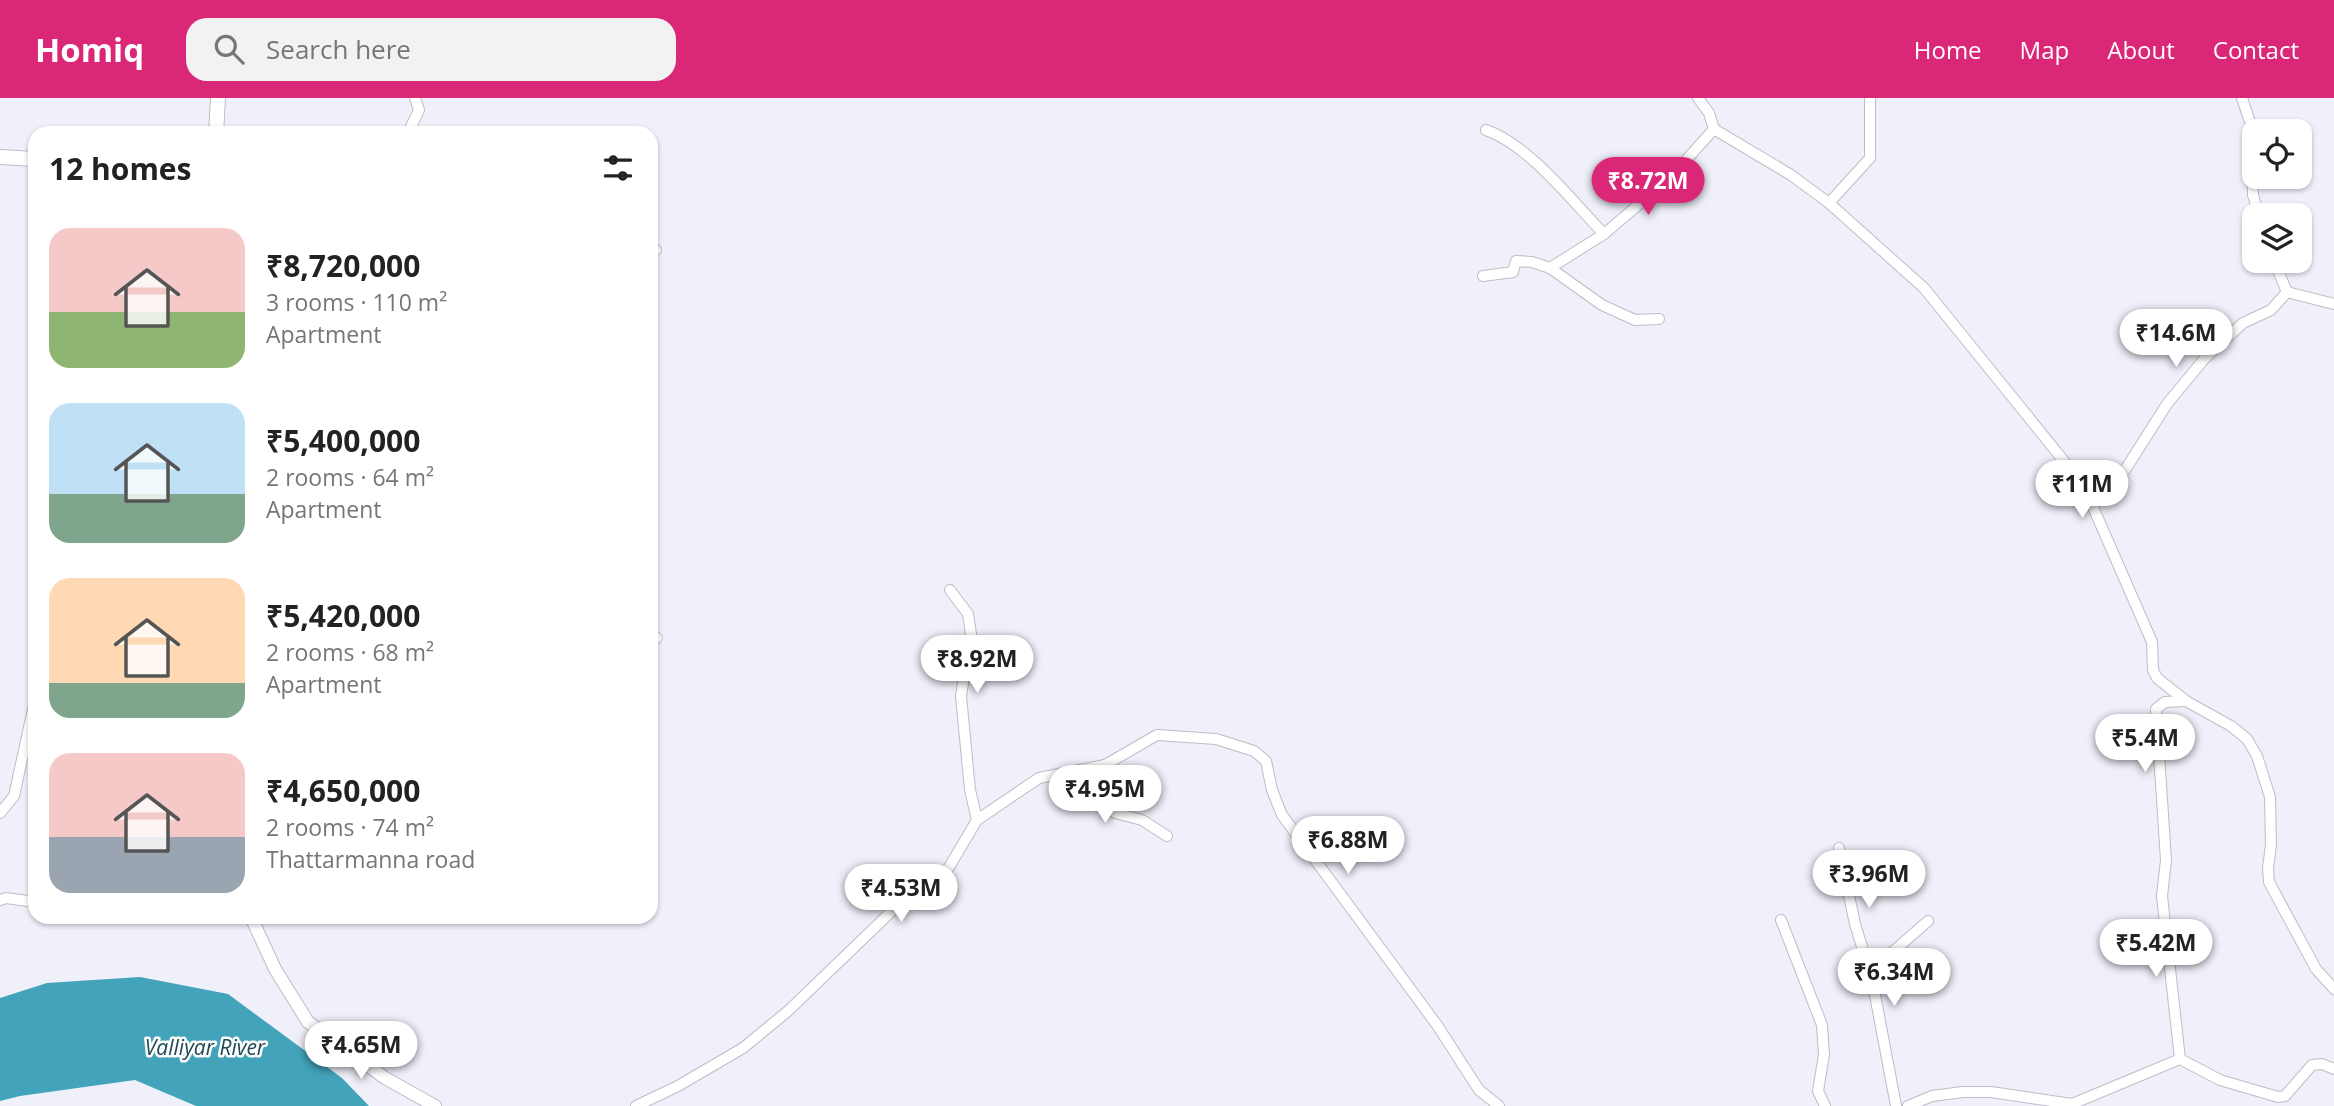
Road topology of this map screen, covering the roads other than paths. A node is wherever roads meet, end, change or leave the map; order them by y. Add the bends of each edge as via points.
1 (218, 98) edge
2 (415, 98) edge
3 (1698, 98) edge
4 (1870, 98) edge
5 (2242, 98) edge
6 (216, 126) edge
7 (411, 126) edge
8 (1714, 129) junction
9 (1486, 130) dead end
10 (0, 157) edge
11 (28, 159) edge
12 (1829, 203) junction
13 (2255, 203) edge
14 (1604, 234) junction
15 (1550, 268) junction
16 (2279, 273) edge
17 (1483, 276) dead end
18 (2287, 292) junction
19 (2334, 304) edge
20 (1659, 319) dead end
21 (2086, 491) junction
22 (950, 590) dead end
23 (2186, 701) junction
24 (28, 732) edge
25 (1105, 765) junction
26 (0, 813) edge
27 (977, 820) junction
28 (1167, 836) dead end
29 (1839, 848) dead end
30 (0, 900) edge
31 (28, 901) edge
32 (1781, 920) dead end
33 (1928, 921) dead end
34 (254, 924) edge
35 (1872, 979) junction
36 (2334, 989) edge
37 (2180, 1059) junction
38 (2334, 1069) edge
39 (1922, 1103) edge
40 (435, 1106) edge
41 (636, 1106) edge
42 (1499, 1106) edge
43 (1825, 1106) edge
44 (1896, 1106) edge
45 (1908, 1106) edge

1 - 6 main road
2 - 7 street via 419,110
3 - 8 street
4 - 12 street via 1870,158
5 - 13 street via 2252,128
8 - 12 street
8 - 14 street via 1670,178
9 - 14 street via 1522,150
10 - 11 main road
12 - 21 street via 1924,288
14 - 15 street
15 - 17 street via 1516,261 1513,272
15 - 20 street via 1602,305 1635,320
16 - 18 street
18 - 19 street
18 - 21 street via 2272,310 2243,323 2205,358 2167,404 2125,470
21 - 23 street via 2152,642 2153,670
22 - 27 street via 968,614 971,634 961,696
23 - 36 street via 2231,726 2254,749 2270,797 2269,883 2316,969
23 - 37 street via 2165,702 2156,709 2166,860 2162,896
24 - 26 street via 14,796
25 - 27 street via 1039,778
25 - 28 street via 1115,813 1142,820
25 - 42 street via 1157,736 1216,739 1254,751 1266,761 1282,815 1437,1025 1479,1090
27 - 41 street via 945,874 895,908 779,1018 743,1048
29 - 35 street
30 - 31 street
32 - 43 street via 1822,1025 1824,1055 1818,1091
33 - 35 street via 1880,963
34 - 40 street via 308,1022 384,1078
35 - 44 street
37 - 38 street via 2220,1080 2278,1097 2285,1096 2312,1065
37 - 39 street via 2072,1104 1972,1092 1932,1096
39 - 45 street

